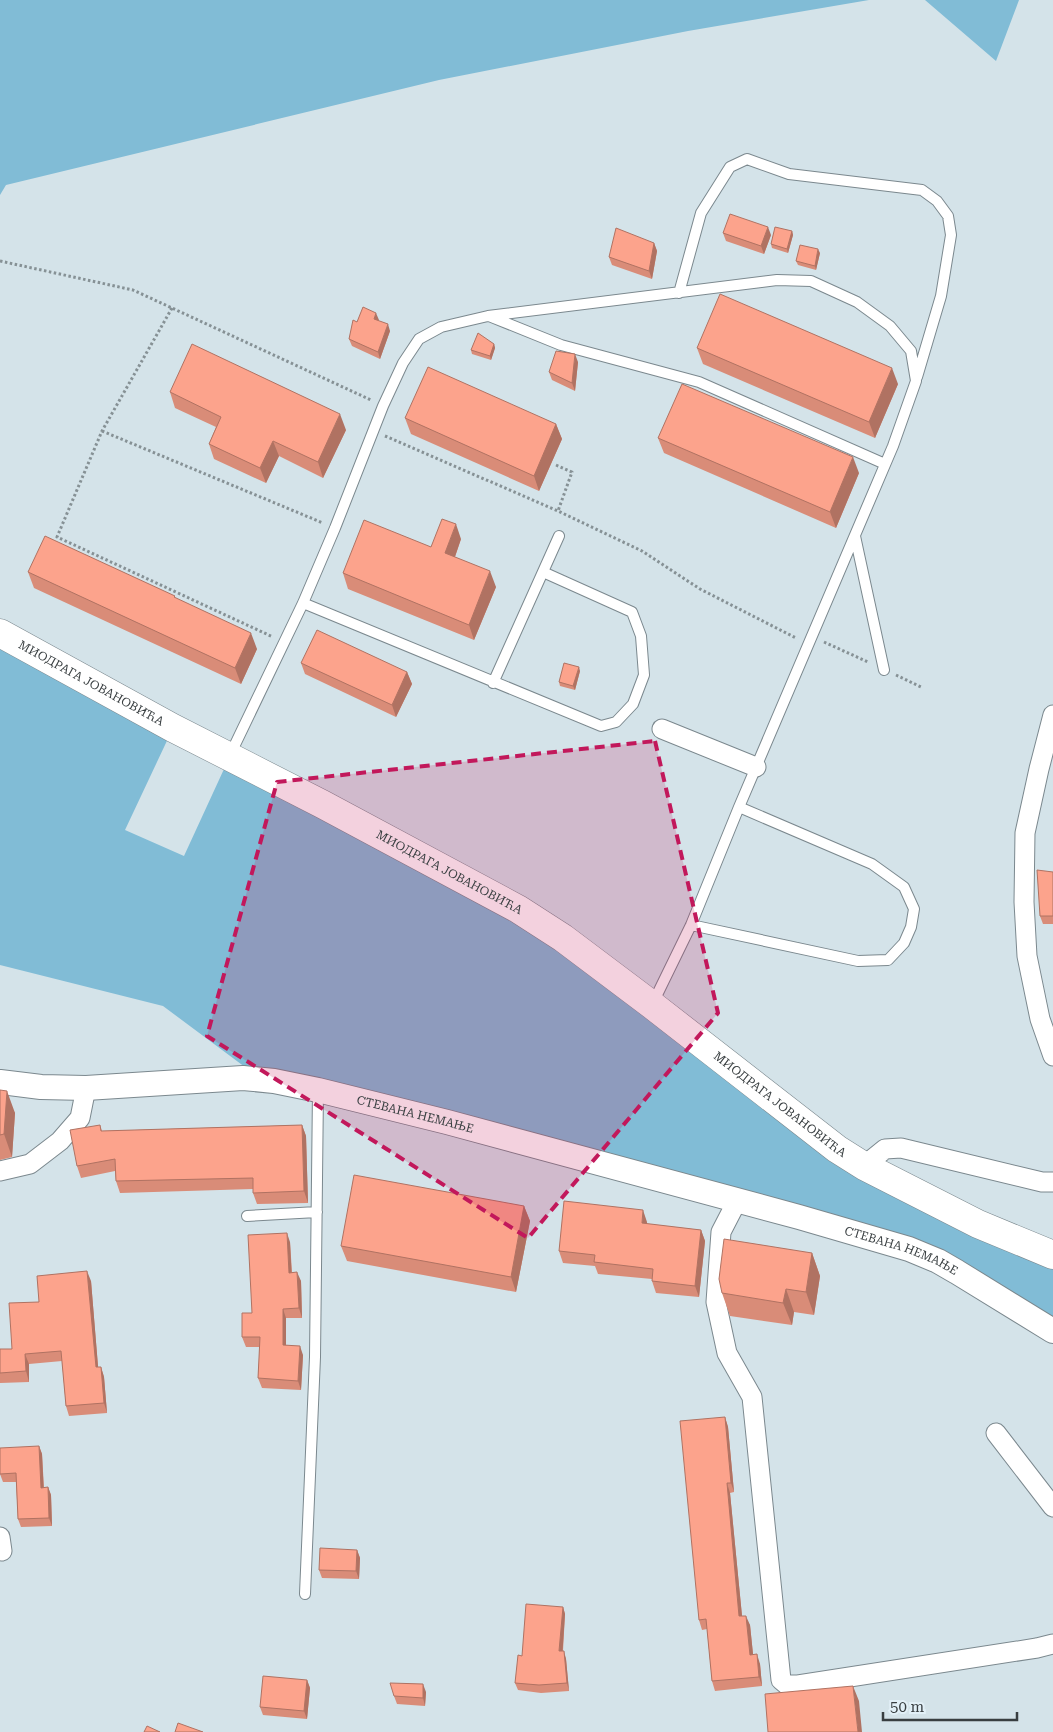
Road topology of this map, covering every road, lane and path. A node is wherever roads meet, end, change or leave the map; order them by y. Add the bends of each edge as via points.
1 (0, 261) edge
2 (679, 293) junction
3 (172, 308) junction
4 (488, 316) junction
5 (916, 381) junction
6 (383, 406) junction
7 (102, 431) junction
8 (373, 431) junction
9 (885, 464) junction
10 (556, 465) dead end
11 (558, 511) junction
12 (335, 528) junction
13 (559, 536) dead end
14 (855, 536) junction
15 (543, 572) junction
16 (303, 603) junction
17 (0, 633) edge
18 (285, 642) junction
19 (808, 644) junction
20 (884, 670) dead end
21 (493, 682) junction
22 (1053, 715) edge
23 (662, 730) dead end
24 (230, 756) junction
25 (756, 767) junction
26 (739, 807) junction
27 (691, 925) junction
28 (652, 1005) junction
29 (1053, 1056) edge
30 (0, 1082) edge
31 (86, 1088) junction
32 (318, 1090) junction
33 (864, 1166) junction
34 (0, 1171) edge
35 (1053, 1182) edge
36 (737, 1201) junction
37 (317, 1212) junction
38 (247, 1216) dead end
39 (1053, 1255) edge
40 (1053, 1331) edge
41 (996, 1433) dead end
42 (1053, 1507) edge
43 (305, 1594) dead end
44 (1045, 1646) edge

1 - 3 path via 133,290
2 - 4 lane
2 - 5 lane via 777,280 811,280 857,302 890,326 911,351
2 - 5 lane via 701,213 730,166 747,159 789,174 922,190 937,201 948,216 952,235 942,296
3 - 6 path
3 - 7 path
4 - 6 lane via 441,327 419,338 402,363
4 - 9 lane via 561,345 699,382
5 - 9 lane
6 - 8 lane
7 - 12 path
7 - 18 path via 56,537
8 - 11 path
8 - 12 lane
9 - 14 lane
10 - 11 path via 572,472
11 - 19 path via 642,551 700,589
12 - 16 lane
13 - 15 lane
14 - 19 lane
14 - 20 lane
15 - 21 lane
15 - 21 lane via 632,612 641,636 644,675 633,704 616,722 601,726
16 - 18 lane
16 - 21 lane
17 - 24 main road, МИОДРАГА ЈОВАНОВИЋА
18 - 24 lane
19 - 25 lane
22 - 29 street via 1026,833 1024,902 1026,956 1040,1019
23 - 25 street
24 - 28 main road, МИОДРАГА ЈОВАНОВИЋА via 518,909 563,938
25 - 26 lane
26 - 27 lane
26 - 27 lane via 872,864 904,887 914,909 904,943 888,960 858,961
27 - 28 lane
28 - 33 main road, МИОДРАГА ЈОВАНОВИЋА via 816,1134
30 - 31 street, СТЕВАНА НЕМАЊЕ
31 - 32 street, СТЕВАНА НЕМАЊЕ via 243,1078
31 - 34 street via 80,1118 60,1141 30,1164
32 - 36 street, СТЕВАНА НЕМАЊЕ
32 - 37 lane
33 - 35 street via 885,1149 901,1148
33 - 39 main road, МИОДРАГА ЈОВАНОВИЋА via 978,1224
36 - 40 street, СТЕВАНА НЕМАЊЕ via 922,1254
36 - 44 street via 721,1232 716,1302 727,1353 752,1397 780,1680 787,1685 798,1685
37 - 38 lane
37 - 43 lane via 315,1357
41 - 42 street

